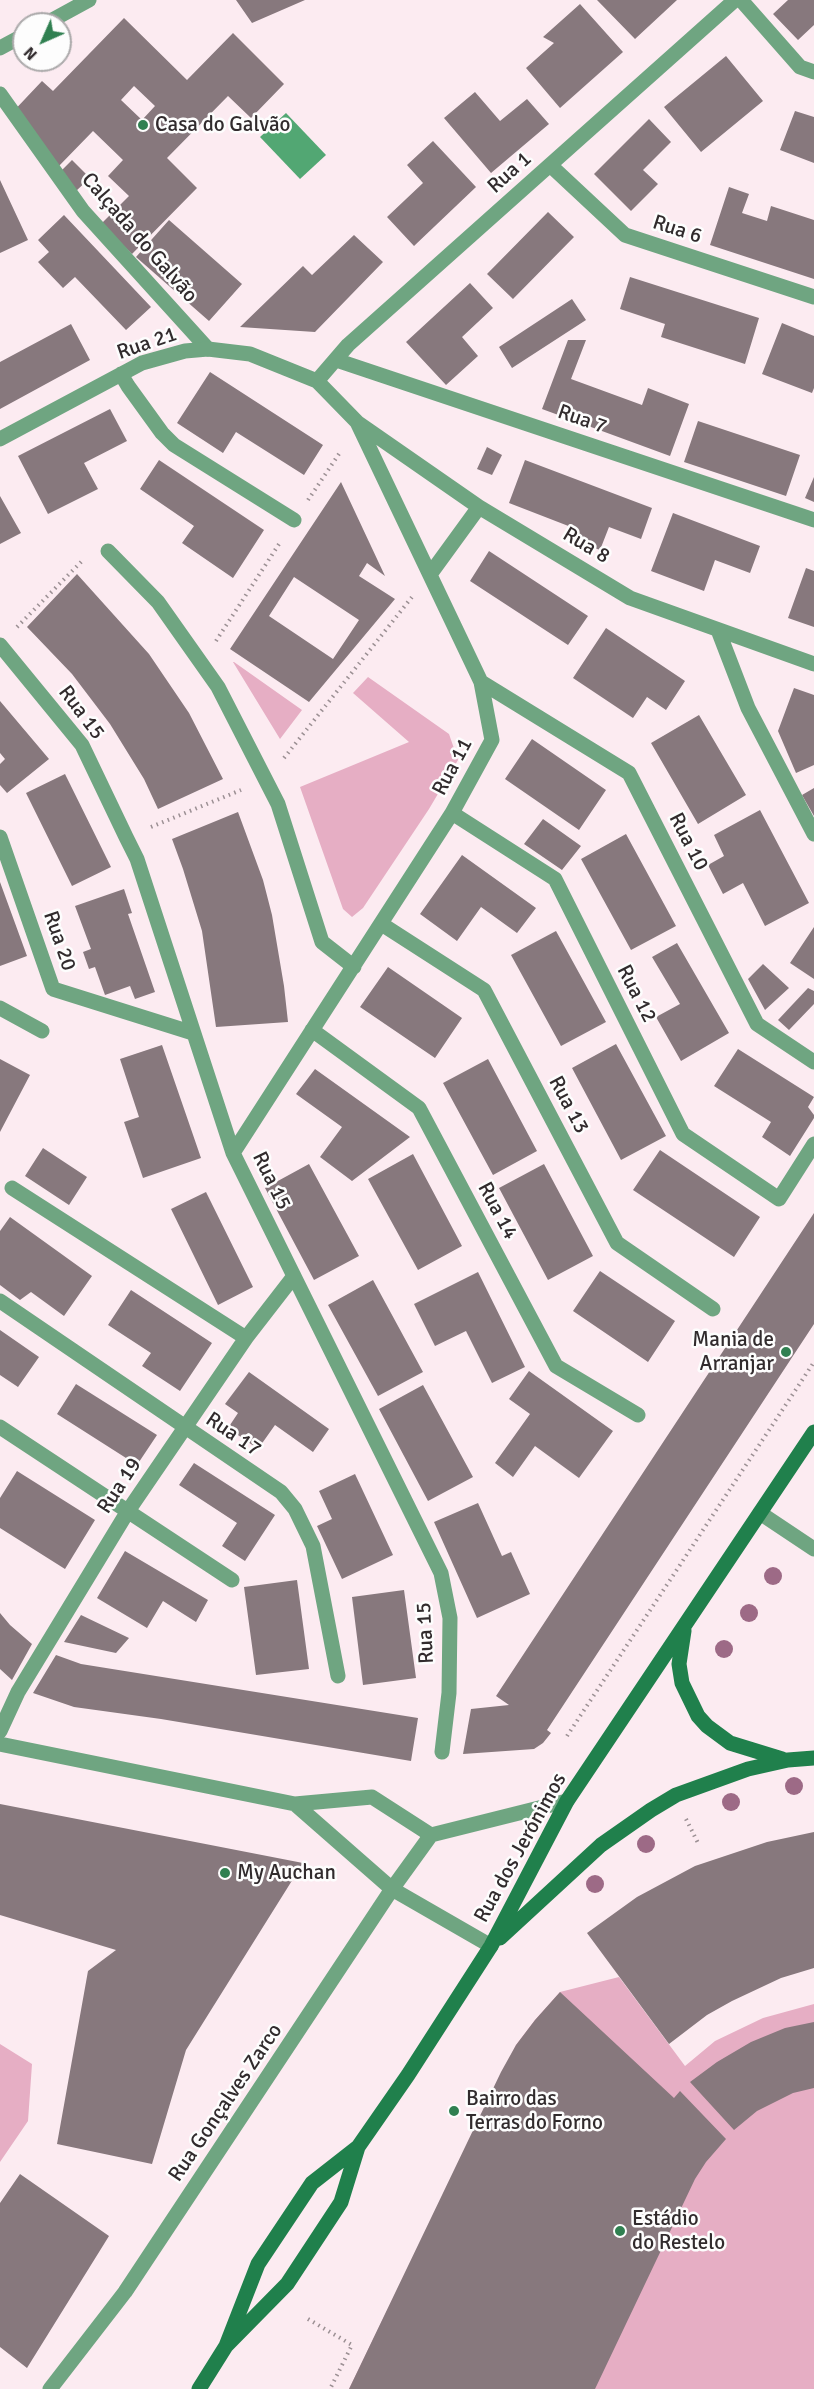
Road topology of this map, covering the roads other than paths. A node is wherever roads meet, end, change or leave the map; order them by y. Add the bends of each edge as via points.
1 (89, 0) edge
2 (735, 0) edge
3 (741, 0) edge
4 (67, 12) edge
5 (814, 72) edge
6 (0, 94) edge
7 (550, 165) junction
8 (814, 297) edge
9 (208, 349) junction
10 (336, 360) junction
11 (121, 374) junction
12 (317, 381) junction
13 (357, 422) junction
14 (0, 439) edge
15 (479, 507) junction
16 (294, 520) dead end
17 (814, 520) edge
18 (108, 551) road end
19 (431, 573) junction
20 (718, 630) junction
21 (0, 645) edge
22 (814, 664) edge
23 (481, 682) junction
24 (452, 813) junction
25 (814, 834) edge
26 (0, 837) edge
27 (383, 925) junction
28 (354, 967) junction
29 (0, 1008) edge
30 (312, 1030) junction
31 (42, 1031) dead end
32 (193, 1033) junction
33 (814, 1062) edge
34 (814, 1144) edge
35 (234, 1154) junction
36 (12, 1188) dead end
37 (294, 1276) junction
38 (0, 1300) edge
39 (713, 1310) dead end
40 (246, 1338) junction
41 (638, 1415) dead end
42 (0, 1427) edge
43 (184, 1427) junction
44 (814, 1432) edge
45 (128, 1511) junction
46 (760, 1513) junction
47 (814, 1549) edge
48 (232, 1580) dead end
49 (686, 1623) junction
50 (338, 1676) dead end
51 (0, 1731) edge
52 (0, 1744) edge
53 (442, 1752) dead end
54 (814, 1758) edge
55 (788, 1760) junction
56 (567, 1801) junction
57 (296, 1804) junction
58 (431, 1836) junction
59 (392, 1889) junction
60 (491, 1946) junction
61 (358, 2147) junction
62 (226, 2346) junction
63 (50, 2389) edge
64 (199, 2389) edge

1 - 4 street
2 - 7 street, Rua 1
3 - 5 street via 800,67
6 - 9 street, Calçada do Galvão via 83,211
7 - 8 street, Rua 6 via 625,235
7 - 10 street, Rua 1 via 348,345
9 - 11 street, Rua 21 via 163,356
9 - 12 street, Rua 21 via 250,354
10 - 12 street, Rua 1
10 - 17 street, Rua 7
11 - 14 street, Rua 21
11 - 16 street via 174,445
12 - 13 street, Rua 11
13 - 15 street, Rua 8
13 - 19 street, Rua 11
15 - 19 street
15 - 20 street, Rua 8 via 630,597
18 - 28 street via 158,602 218,687 278,804 322,942
19 - 23 street, Rua 11
20 - 22 street, Rua 8
20 - 25 street via 748,708
21 - 32 street, Rua 15 via 82,745 137,859
23 - 24 street, Rua 11 via 492,740
23 - 33 street, Rua 10 via 629,773 757,1024
24 - 27 street, Rua 11
24 - 34 street, Rua 12 via 555,879 683,1134 778,1199
26 - 32 street, Rua 20 via 53,989
27 - 28 street, Rua 11
27 - 39 street, Rua 13 via 484,990 617,1243
28 - 30 street, Rua 11
29 - 31 street
30 - 35 street, Rua 11
30 - 41 street, Rua 14 via 419,1108 556,1366
32 - 35 street, Rua 15
35 - 37 street, Rua 15
36 - 40 street
37 - 40 street, Rua 19
37 - 53 street, Rua 15 via 441,1573 450,1618 449,1693
38 - 43 street, Rua 17
40 - 43 street, Rua 19
42 - 45 street
43 - 45 street, Rua 19
43 - 50 street, Rua 17 via 281,1492 295,1509 313,1546
44 - 46 main road, Rua dos Jerónimos
45 - 48 street
45 - 51 street, Rua 19 via 18,1692
46 - 47 street
46 - 49 main road, Rua dos Jerónimos
49 - 55 main road, Rua dos Jerónimos via 679,1664 682,1683 698,1716 730,1743
49 - 56 main road, Rua dos Jerónimos
52 - 57 street
54 - 55 main road, Rua dos Jerónimos
55 - 60 main road, Rua dos Jerónimos via 709,1781 651,1810 594,1851
56 - 58 street
56 - 60 main road, Rua dos Jerónimos
57 - 58 street via 372,1797
57 - 59 street
58 - 59 street, Rua Gonçalves Zarco
59 - 60 street
59 - 63 street, Rua Gonçalves Zarco via 125,2292
60 - 61 main road
61 - 62 main road via 341,2202 312,2247 287,2284
61 - 62 main road via 312,2183 258,2264
62 - 64 main road

